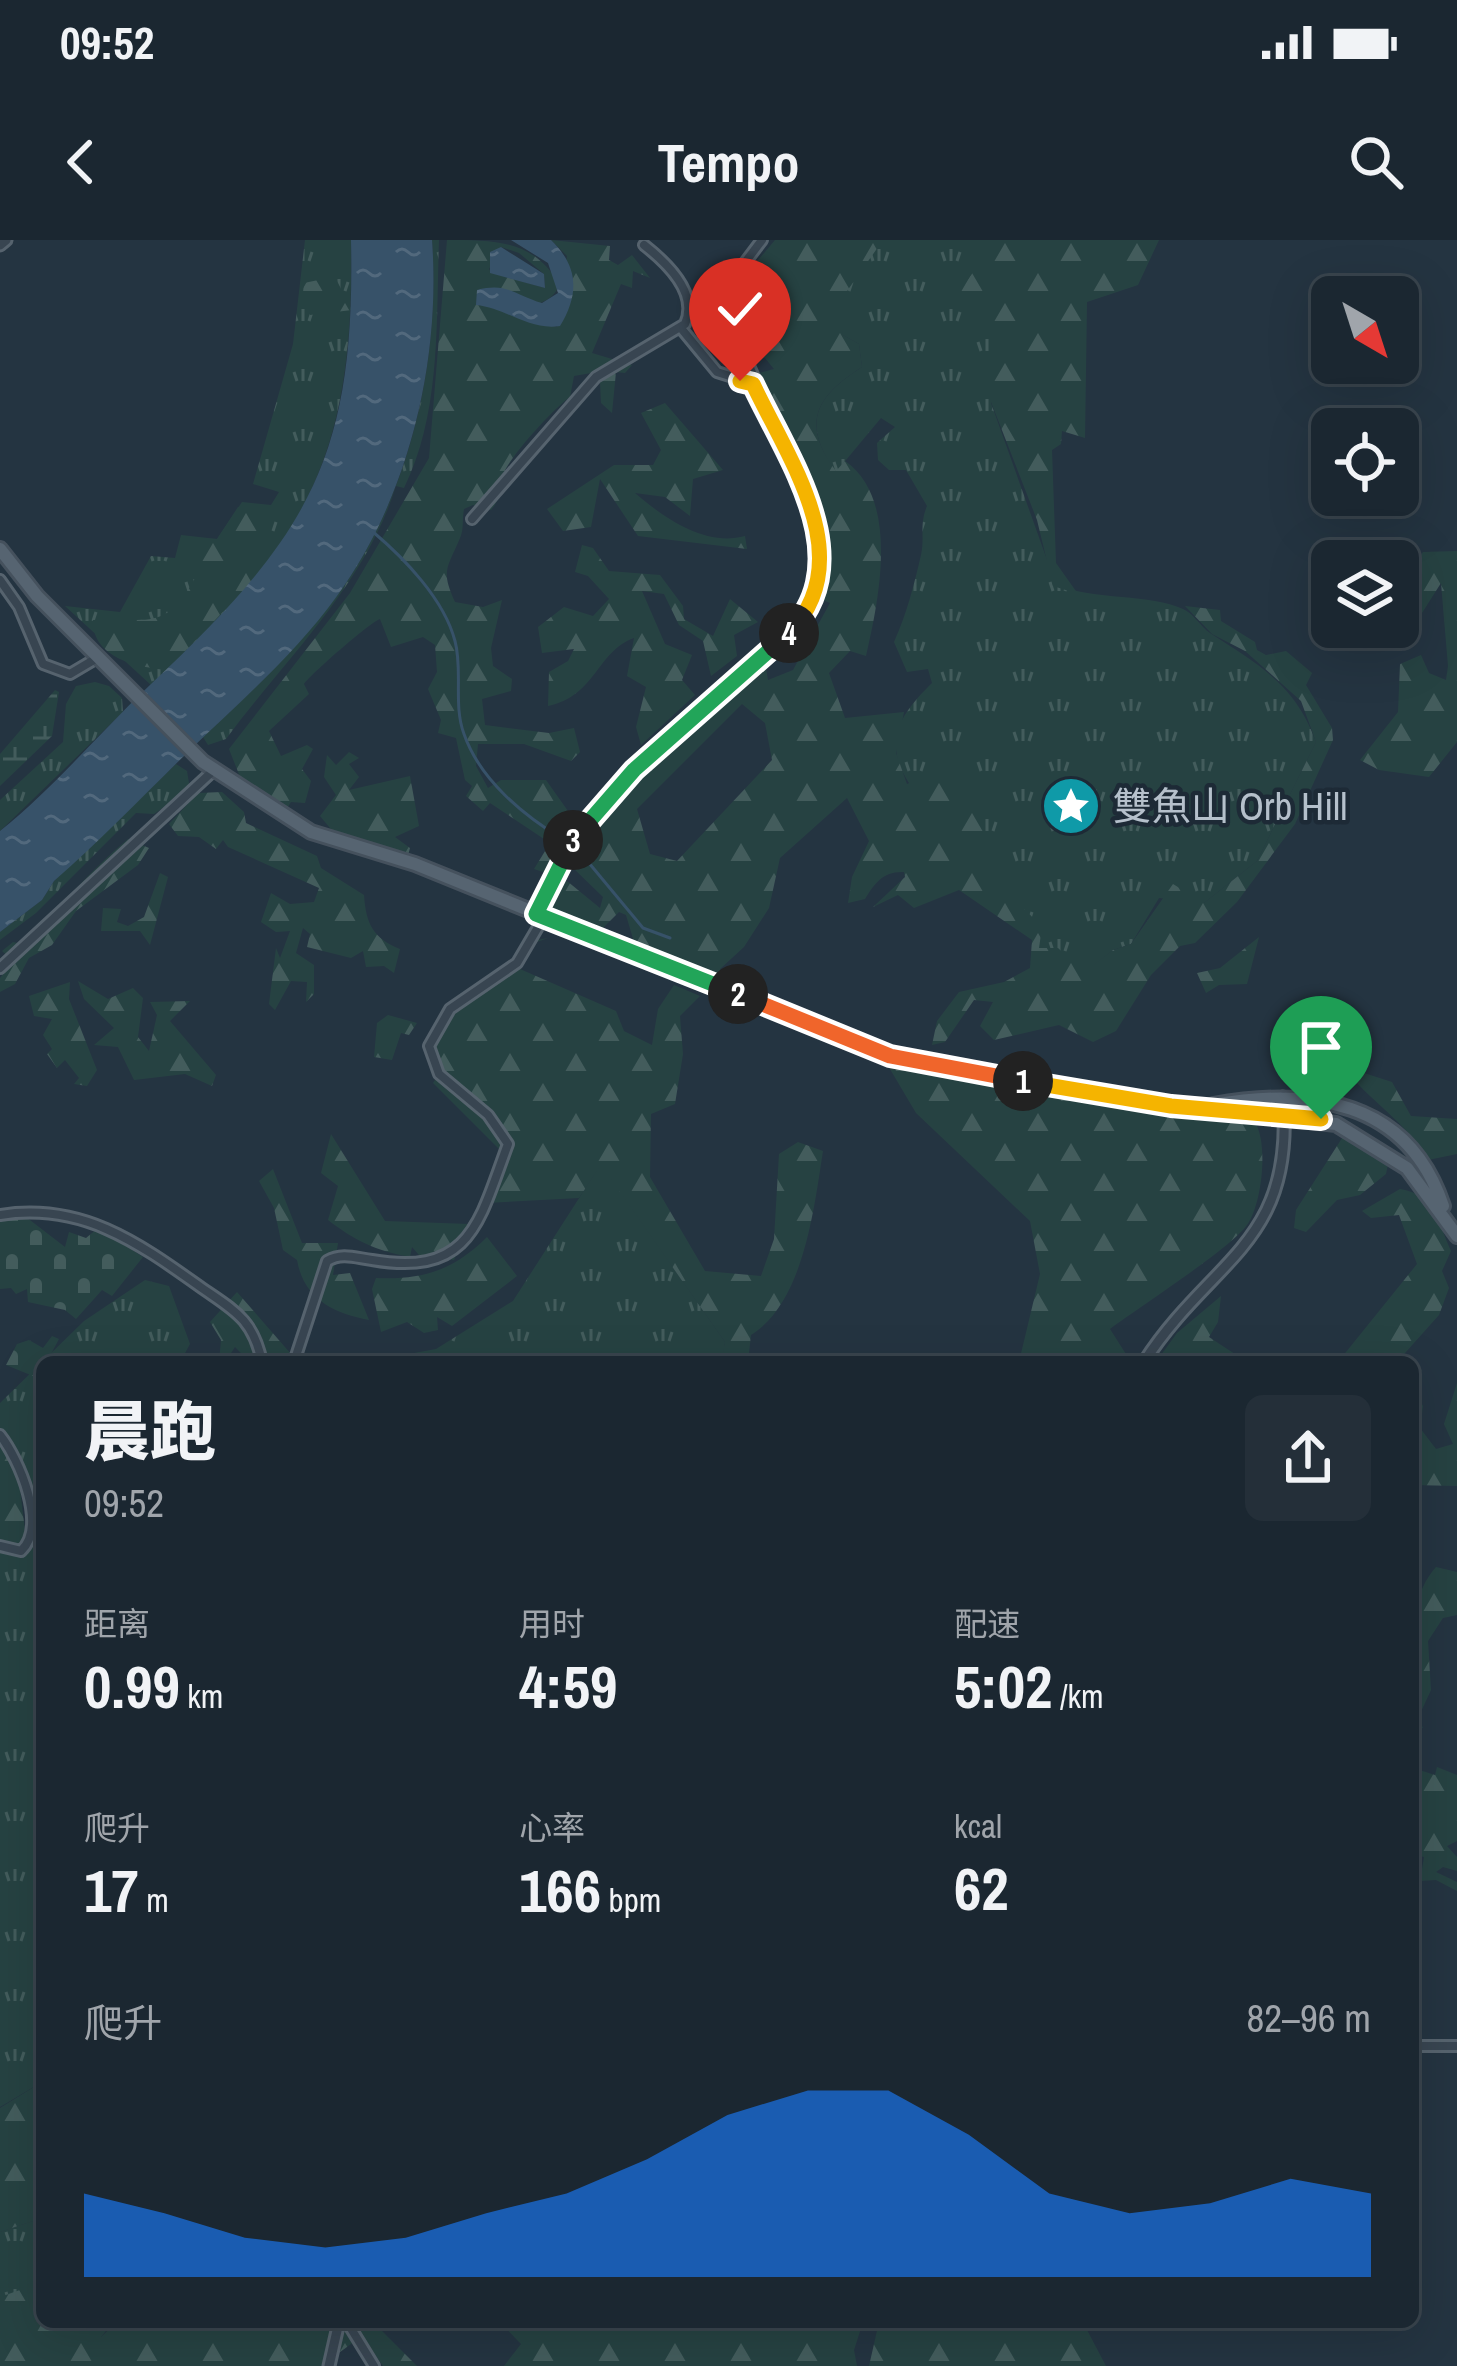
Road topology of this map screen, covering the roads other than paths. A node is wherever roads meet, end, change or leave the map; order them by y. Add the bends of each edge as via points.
1 (762, 240) edge
2 (644, 245) dead end
3 (680, 327) junction
4 (753, 384) junction
5 (472, 519) dead end
6 (0, 549) edge
7 (0, 580) edge
8 (98, 657) junction
9 (209, 766) junction
10 (540, 915) junction
11 (0, 968) edge
12 (1283, 1096) junction
13 (1201, 1108) junction
14 (1284, 1115) junction
15 (0, 1215) edge
16 (1448, 1219) junction
17 (1457, 1236) edge
18 (260, 1356) edge
19 (295, 1356) edge
20 (1148, 1356) edge
21 (0, 1435) edge
22 (0, 1546) edge
23 (1419, 2046) edge
24 (1457, 2046) edge
25 (340, 2328) edge
26 (347, 2328) edge
27 (329, 2366) edge
28 (374, 2366) edge

1 - 4 street via 736,271 728,298 729,326
2 - 3 street via 668,264 690,305
3 - 4 street via 717,372
3 - 5 street via 596,377
4 - 10 street via 817,525 821,572 813,602 584,822
6 - 8 main road
7 - 8 street via 44,664 70,674
8 - 9 main road
9 - 10 main road via 311,832
9 - 11 street
10 - 13 main road via 890,1056
10 - 19 street via 517,963 450,1010 429,1046 439,1074 488,1115 508,1144 479,1221 438,1262 327,1261
12 - 13 main road
12 - 14 street
12 - 16 main road via 1320,1097 1385,1126 1435,1184
13 - 14 main road
14 - 16 main road via 1321,1119 1373,1142 1407,1168
14 - 20 street via 1278,1184 1260,1226
15 - 18 street via 69,1214 133,1238 234,1307 252,1326
16 - 17 main road
21 - 22 street via 20,1466 32,1528 21,1551
23 - 24 street
25 - 27 street
26 - 28 street

